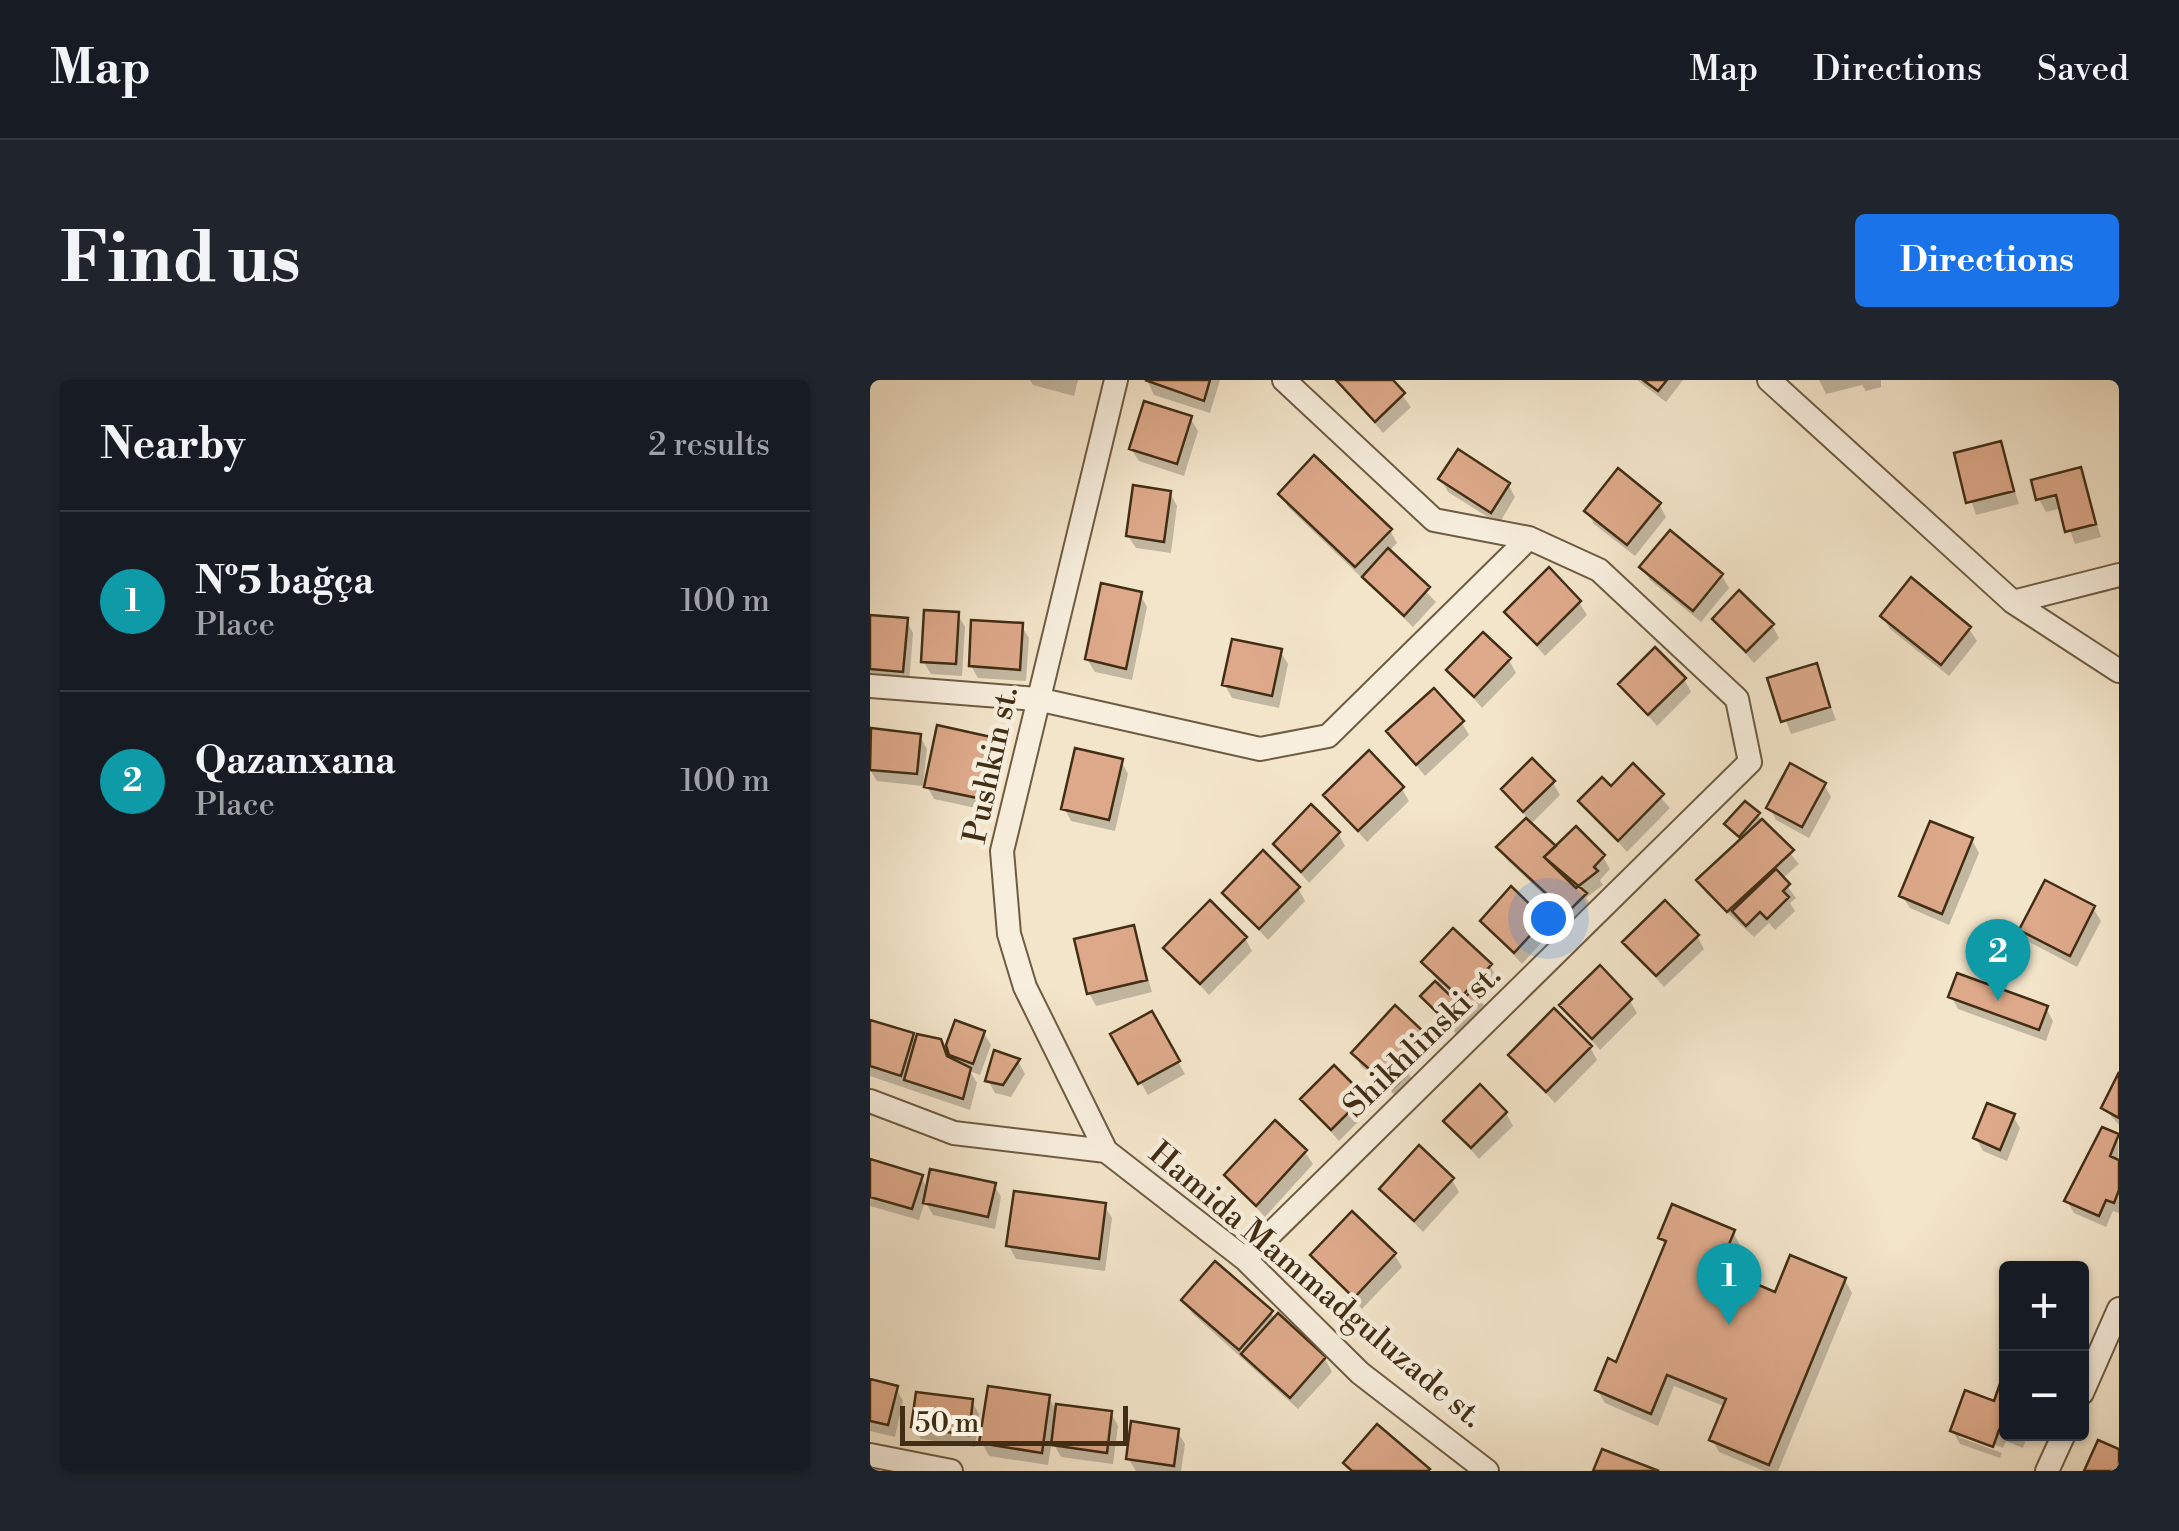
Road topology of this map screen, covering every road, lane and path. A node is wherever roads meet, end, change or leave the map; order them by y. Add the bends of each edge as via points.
1 (1116, 380) edge
2 (1284, 380) edge
3 (1769, 380) edge
4 (1529, 538) junction
5 (2119, 576) edge
6 (2014, 602) junction
7 (2119, 671) edge
8 (870, 686) edge
9 (1036, 698) junction
10 (870, 1101) edge
11 (1106, 1151) junction
12 (1244, 1259) junction
13 (2119, 1309) edge
14 (2089, 1377) edge
15 (2061, 1441) edge
16 (870, 1455) edge
17 (951, 1471) edge
18 (1487, 1471) edge
19 (2047, 1471) edge

1 - 9 street, Pushkin st.
2 - 4 street, Shikhlinski st. via 1434,520
3 - 6 street
4 - 9 street via 1328,736 1260,748
4 - 12 street, Shikhlinski st. via 1598,570 1737,699 1750,762
5 - 6 street
6 - 7 street
8 - 9 street
9 - 11 street, Pushkin st. via 1002,851 1009,934 1024,986
10 - 11 street, Hamida Mammadguluzade st. via 954,1134
11 - 12 street, Hamida Mammadguluzade st.
12 - 18 street, Hamida Mammadguluzade st. via 1360,1373
13 - 14 street
15 - 19 street
16 - 17 street

